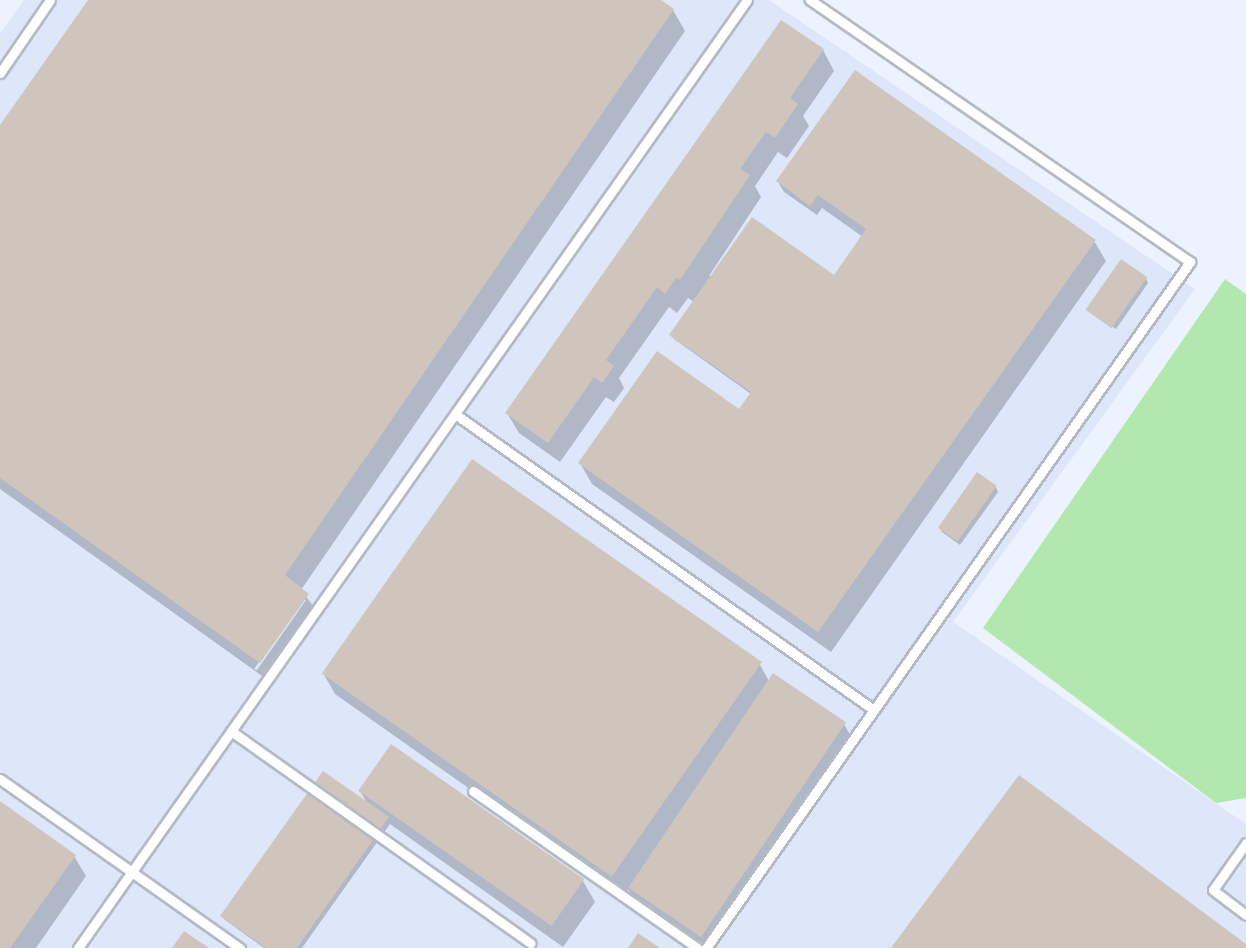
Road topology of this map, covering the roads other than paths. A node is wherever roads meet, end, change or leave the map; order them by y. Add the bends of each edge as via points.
1 (50, 0) edge
2 (747, 0) edge
3 (810, 0) edge
4 (0, 73) edge
5 (455, 414) junction
6 (874, 710) junction
7 (231, 732) junction
8 (0, 779) edge
9 (473, 791) dead end
10 (1246, 843) edge
11 (131, 872) junction
12 (1246, 915) edge
13 (530, 944) dead end
14 (78, 948) edge
15 (240, 948) edge
16 (697, 948) edge
17 (706, 948) edge

1 - 4 lane
2 - 5 lane
3 - 6 lane via 1190,262
5 - 6 lane
5 - 7 lane
6 - 17 lane
7 - 11 lane
7 - 13 lane
8 - 11 lane
9 - 16 lane
10 - 12 lane via 1213,890
11 - 14 lane
11 - 15 lane

